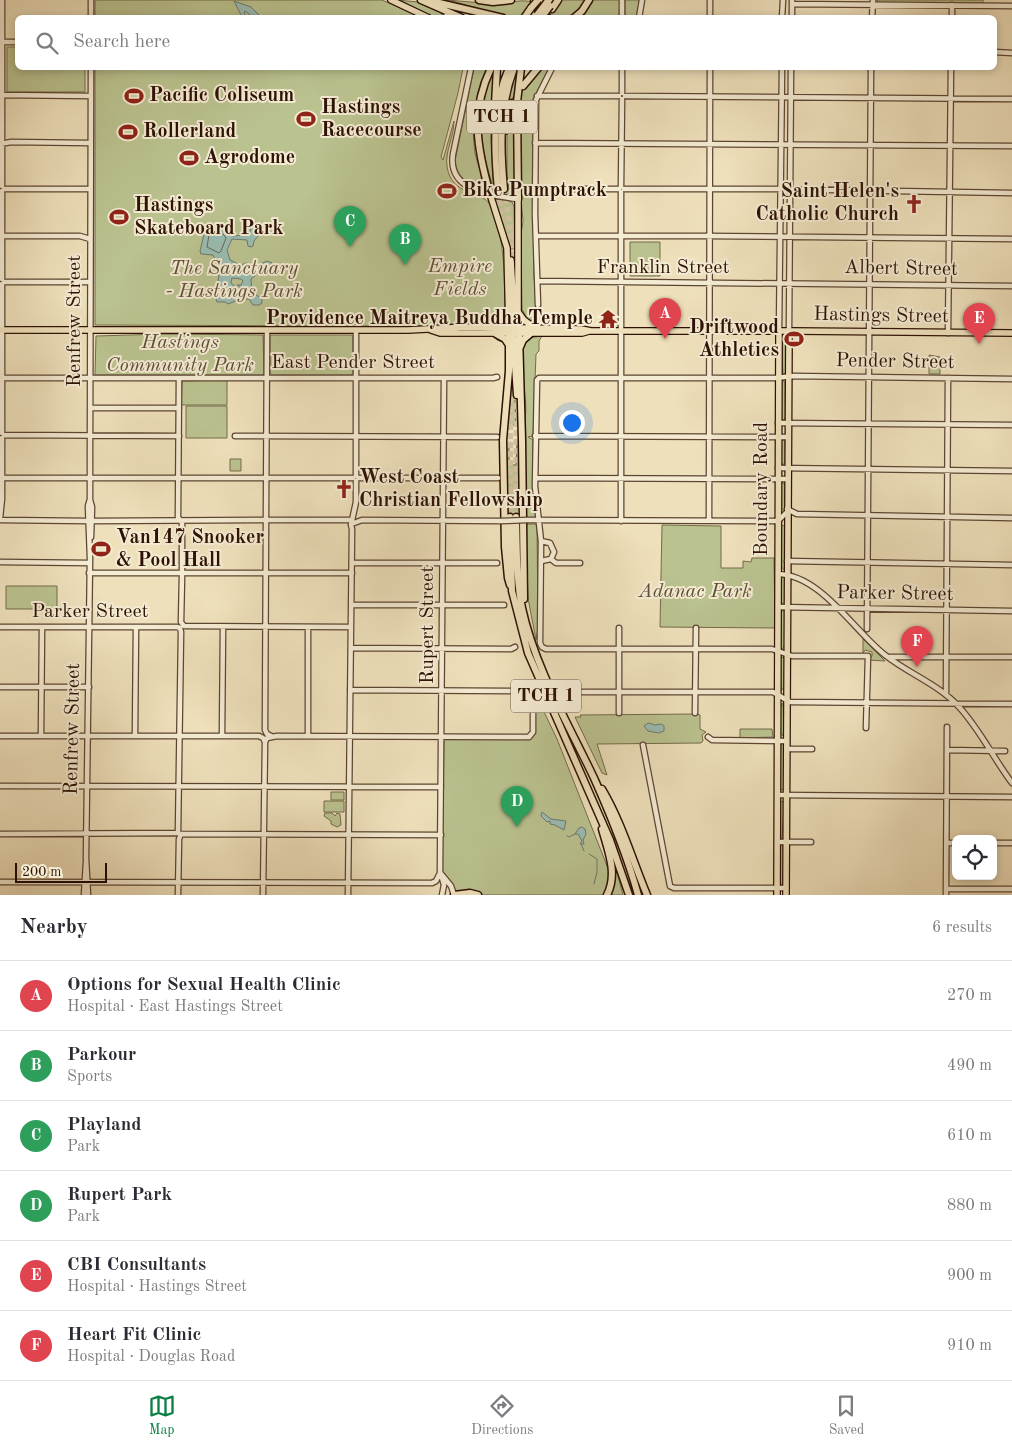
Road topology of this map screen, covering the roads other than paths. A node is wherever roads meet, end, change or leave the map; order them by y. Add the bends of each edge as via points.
1 (2, 0) edge
2 (91, 0) edge
3 (391, 0) edge
4 (421, 0) edge
5 (427, 0) edge
6 (479, 0) edge
7 (512, 0) edge
8 (534, 0) edge
9 (538, 0) edge
10 (556, 0) edge
11 (589, 0) edge
12 (622, 0) edge
13 (642, 0) edge
14 (710, 0) edge
15 (782, 0) edge
16 (986, 0) edge
17 (792, 2) edge
18 (873, 2) edge
19 (549, 4) edge
20 (952, 6) junction
21 (985, 6) junction
22 (1012, 6) edge
23 (91, 15) edge
24 (423, 15) edge
25 (455, 15) edge
26 (490, 15) edge
27 (526, 15) edge
28 (540, 15) edge
29 (545, 15) edge
30 (577, 15) edge
31 (622, 15) edge
32 (640, 15) edge
33 (710, 15) edge
34 (782, 15) edge
35 (792, 15) edge
36 (872, 15) edge
37 (952, 15) edge
38 (1, 42) edge
39 (15, 42) edge
40 (997, 52) edge
41 (1012, 52) edge
42 (91, 70) edge
43 (471, 70) edge
44 (490, 70) edge
45 (496, 70) edge
46 (507, 70) edge
47 (513, 70) edge
48 (521, 70) edge
49 (536, 70) edge
50 (551, 70) edge
51 (622, 70) edge
52 (710, 70) edge
53 (782, 70) edge
54 (791, 70) edge
55 (871, 70) edge
56 (951, 70) edge
57 (523, 86) dead end
58 (1, 95) edge
59 (90, 96) junction
60 (537, 96) junction
61 (622, 96) junction
62 (710, 96) junction
63 (782, 96) junction
64 (791, 97) junction
65 (871, 98) junction
66 (951, 99) junction
67 (1012, 99) edge
68 (512, 103) dead end
69 (496, 118) junction
70 (1, 142) edge
71 (90, 143) junction
72 (535, 143) junction
73 (621, 143) junction
74 (710, 143) junction
75 (781, 143) junction
76 (790, 143) junction
77 (871, 144) junction
78 (950, 145) junction
79 (1012, 146) edge
80 (502, 167) junction
81 (486, 180) junction
82 (90, 188) junction
83 (2, 189) edge
84 (535, 189) junction
85 (621, 189) junction
86 (476, 190) junction
87 (710, 190) junction
88 (780, 190) junction
89 (790, 190) junction
90 (870, 191) junction
91 (950, 192) junction
92 (1012, 193) edge
93 (490, 194) junction
94 (518, 199) junction
95 (1, 236) edge
96 (536, 236) junction
97 (621, 236) junction
98 (710, 236) junction
99 (780, 237) junction
100 (789, 237) junction
101 (870, 238) junction
102 (950, 238) junction
103 (90, 239) junction
104 (1012, 239) edge
105 (507, 248) junction
106 (538, 281) junction
107 (2, 282) edge
108 (90, 282) junction
109 (621, 283) junction
110 (710, 283) junction
111 (779, 283) junction
112 (789, 283) junction
113 (870, 284) junction
114 (949, 285) junction
115 (1012, 286) edge
116 (538, 305) dead end
117 (509, 308) junction
118 (518, 313) junction
119 (1, 330) edge
120 (90, 330) junction
121 (532, 330) junction
122 (267, 331) junction
123 (356, 331) junction
124 (496, 331) junction
125 (514, 331) junction
126 (621, 331) junction
127 (710, 331) junction
128 (779, 331) junction
129 (789, 331) junction
130 (869, 332) junction
131 (948, 333) junction
132 (1012, 334) edge
133 (509, 345) junction
134 (519, 348) junction
135 (496, 377) dead end
136 (788, 377) junction
137 (869, 377) junction
138 (1, 378) edge
139 (91, 378) junction
140 (179, 378) junction
141 (267, 378) junction
142 (356, 378) junction
143 (444, 378) junction
144 (621, 378) junction
145 (710, 378) junction
146 (779, 378) junction
147 (948, 378) junction
148 (1012, 379) edge
149 (520, 405) junction
150 (90, 408) junction
151 (179, 408) junction
152 (778, 423) junction
153 (788, 423) junction
154 (868, 424) junction
155 (948, 425) junction
156 (1012, 426) edge
157 (1, 435) edge
158 (90, 436) junction
159 (179, 436) junction
160 (236, 436) dead end
161 (267, 436) junction
162 (356, 436) junction
163 (444, 436) junction
164 (535, 436) junction
165 (621, 436) junction
166 (497, 437) dead end
167 (710, 437) junction
168 (778, 437) junction
169 (788, 437) junction
170 (778, 468) junction
171 (788, 468) junction
172 (867, 469) junction
173 (947, 470) junction
174 (1012, 472) edge
175 (1, 478) edge
176 (90, 478) junction
177 (178, 478) junction
178 (267, 478) junction
179 (356, 478) junction
180 (444, 478) junction
181 (498, 478) dead end
182 (535, 478) junction
183 (621, 479) junction
184 (709, 479) junction
185 (778, 479) junction
186 (787, 479) junction
187 (787, 513) junction
188 (797, 514) junction
189 (868, 516) junction
190 (947, 517) junction
191 (1012, 518) edge
192 (0, 519) edge
193 (90, 520) junction
194 (180, 520) junction
195 (266, 520) junction
196 (353, 520) junction
197 (444, 520) junction
198 (539, 520) junction
199 (621, 521) junction
200 (710, 521) junction
201 (778, 521) junction
202 (541, 541) junction
203 (551, 559) junction
204 (541, 561) junction
205 (787, 561) junction
206 (0, 562) edge
207 (868, 562) junction
208 (90, 563) junction
209 (352, 563) junction
210 (443, 563) junction
211 (496, 563) dead end
212 (580, 563) dead end
213 (947, 563) junction
214 (1012, 564) edge
215 (89, 573) junction
216 (182, 573) junction
217 (265, 573) junction
218 (352, 574) junction
219 (778, 574) junction
220 (787, 574) junction
221 (512, 591) junction
222 (828, 599) junction
223 (351, 605) junction
224 (443, 605) junction
225 (504, 605) dead end
226 (778, 607) junction
227 (787, 607) junction
228 (825, 608) junction
229 (838, 608) junction
230 (847, 608) junction
231 (867, 609) junction
232 (947, 610) junction
233 (1012, 611) edge
234 (846, 617) junction
235 (0, 626) edge
236 (42, 626) junction
237 (89, 626) junction
238 (136, 627) junction
239 (181, 627) junction
240 (223, 627) junction
241 (265, 627) junction
242 (308, 627) junction
243 (351, 627) junction
244 (527, 627) junction
245 (619, 628) dead end
246 (696, 628) dead end
247 (867, 629) dead end
248 (515, 647) dead end
249 (351, 648) junction
250 (442, 648) junction
251 (619, 649) junction
252 (696, 649) junction
253 (778, 651) junction
254 (786, 654) junction
255 (888, 657) junction
256 (947, 657) junction
257 (1012, 657) edge
258 (0, 687) edge
259 (41, 687) junction
260 (89, 687) junction
261 (350, 690) junction
262 (442, 691) junction
263 (562, 692) dead end
264 (619, 692) junction
265 (696, 692) junction
266 (778, 694) junction
267 (946, 695) junction
268 (786, 700) junction
269 (867, 703) junction
270 (956, 703) junction
271 (1012, 704) edge
272 (619, 713) dead end
273 (696, 713) dead end
274 (947, 727) dead end
275 (866, 728) dead end
276 (0, 736) edge
277 (41, 736) junction
278 (88, 736) junction
279 (135, 736) junction
280 (180, 736) junction
281 (222, 736) junction
282 (265, 736) junction
283 (308, 736) junction
284 (350, 736) junction
285 (442, 737) junction
286 (708, 737) dead end
287 (778, 741) junction
288 (786, 741) junction
289 (643, 745) dead end
290 (786, 749) junction
291 (812, 749) dead end
292 (947, 750) junction
293 (990, 751) junction
294 (1005, 751) dead end
295 (595, 780) junction
296 (1012, 783) edge
297 (0, 786) edge
298 (87, 786) junction
299 (179, 786) junction
300 (264, 786) junction
301 (350, 786) junction
302 (441, 787) junction
303 (778, 795) junction
304 (786, 795) junction
305 (946, 796) junction
306 (591, 797) junction
307 (1012, 797) edge
308 (0, 834) edge
309 (86, 834) junction
310 (179, 834) junction
311 (264, 835) junction
312 (349, 835) junction
313 (441, 835) junction
314 (777, 842) junction
315 (786, 842) junction
316 (811, 842) dead end
317 (947, 843) junction
318 (952, 843) edge
319 (997, 843) edge
320 (1012, 843) edge
321 (440, 871) junction
322 (0, 882) edge
323 (86, 882) junction
324 (178, 882) junction
325 (263, 882) junction
326 (348, 882) junction
327 (720, 888) junction
328 (946, 889) junction
329 (1012, 889) edge
330 (777, 892) edge
331 (786, 892) edge
332 (84, 895) edge
333 (88, 895) edge
334 (178, 895) edge
335 (263, 895) edge
336 (348, 895) edge
337 (442, 895) edge
338 (454, 895) edge
339 (478, 895) edge
340 (607, 895) edge
341 (629, 895) edge
342 (638, 895) edge
343 (647, 895) edge
344 (720, 895) edge
345 (946, 895) edge

1 - 38 street
2 - 23 street
3 - 24 main road
4 - 25 highway
5 - 26 highway
6 - 7 highway
8 - 29 highway
9 - 27 highway, bridge
10 - 19 highway
11 - 30 highway
12 - 31 street
13 - 32 street
14 - 33 street
15 - 34 street
16 - 21 street
17 - 18 street
17 - 35 street
18 - 20 street
18 - 36 street
19 - 28 highway, bridge
20 - 21 street
20 - 37 street
21 - 22 street
38 - 39 street
38 - 58 street
40 - 41 street
42 - 59 street, Renfrew Street
43 - 86 street via 452,164 460,182
44 - 81 highway via 478,115 478,147
45 - 69 highway
46 - 69 highway, TCH 1
47 - 80 highway, TCH 1 via 502,121
48 - 94 highway via 517,97
49 - 57 highway
50 - 60 street
51 - 61 street
52 - 62 street
53 - 63 street, Boundary Road
54 - 64 street, Boundary Road
55 - 65 street
56 - 66 street
58 - 59 street
58 - 70 street
59 - 71 street, Renfrew Street
60 - 61 street
60 - 72 street
61 - 62 street
61 - 73 street
62 - 63 street
62 - 74 street
63 - 64 street
63 - 75 street, Boundary Road
64 - 65 street
64 - 76 street, Boundary Road
65 - 66 street
65 - 77 street
66 - 67 street
66 - 78 street
68 - 80 highway via 505,125
69 - 80 highway, TCH 1 via 495,145 501,190
70 - 71 street
70 - 83 street
71 - 82 street, Renfrew Street
72 - 73 street
72 - 84 street
73 - 74 street
73 - 85 street
74 - 75 street
74 - 87 street
75 - 76 street
75 - 88 street, Boundary Road
76 - 77 street
76 - 89 street, Boundary Road
77 - 78 street
77 - 90 street
78 - 79 street
78 - 91 street
81 - 86 highway
81 - 93 highway
82 - 83 street
82 - 103 street, Renfrew Street
83 - 95 street
84 - 85 street
84 - 96 street
85 - 87 street
85 - 97 street
86 - 93 street
87 - 88 street
87 - 98 street
88 - 89 street
88 - 99 street, Boundary Road
89 - 90 street
89 - 100 street, Boundary Road
90 - 91 street
90 - 101 street
91 - 92 street
91 - 102 street
93 - 94 street
93 - 105 main road
94 - 118 main road
95 - 103 street via 80,236
95 - 107 street
96 - 97 street
96 - 106 street
97 - 98 street
97 - 109 street
98 - 99 street
98 - 110 street
99 - 100 street
99 - 111 street, Boundary Road
100 - 101 street
100 - 112 street, Boundary Road
101 - 102 street
101 - 113 street
102 - 104 street
102 - 114 street
103 - 108 street, Renfrew Street
105 - 117 main road
105 - 125 main road via 513,272
106 - 109 street, Franklin Street
106 - 116 street
107 - 108 street
107 - 119 street
108 - 120 street, Renfrew Street
109 - 110 street, Franklin Street
109 - 126 street
110 - 111 street, Franklin Street
110 - 127 street
111 - 112 street, Franklin Street
111 - 128 street, Boundary Road
112 - 113 street, Albert Street
112 - 129 street, Boundary Road
113 - 114 street, Albert Street
113 - 130 street
114 - 115 street, Albert Street
114 - 131 street
117 - 124 main road
117 - 125 main road
118 - 121 main road
118 - 125 main road
119 - 120 main road, Hastings Street
119 - 138 street
120 - 122 main road, Hastings Street
120 - 139 street, Renfrew Street
121 - 125 main road, Hastings Street
121 - 126 main road, Hastings Street
121 - 134 highway
122 - 123 main road, Hastings Street
122 - 141 street
123 - 124 main road, Hastings Street
123 - 142 street
124 - 125 main road, Hastings Street
124 - 133 highway
125 - 133 highway
125 - 134 highway
125 - 149 highway
126 - 127 main road, Hastings Street
126 - 144 street
127 - 128 main road, Hastings Street
127 - 145 street
128 - 129 main road, Hastings Street
128 - 146 main road, Boundary Road
129 - 130 main road, Hastings Street
129 - 136 main road, Boundary Road
130 - 131 main road, Hastings Street
130 - 137 street
131 - 132 main road, Hastings Street
133 - 221 highway via 504,508 508,578
134 - 149 highway
135 - 143 street, East Pender Street
136 - 137 street, Pender Street
136 - 146 street, Pender Street
136 - 153 main road, Boundary Road
137 - 147 street, Pender Street
137 - 154 street
138 - 139 street, East Pender Street
138 - 157 street
139 - 140 street, East Pender Street
139 - 150 street, Renfrew Street
140 - 141 street, East Pender Street
140 - 151 street
141 - 142 street, East Pender Street
141 - 161 street
142 - 143 street, East Pender Street
142 - 162 street
143 - 163 street, Rupert Street
144 - 145 street
144 - 164 street via 538,379
144 - 165 street
145 - 146 street
145 - 167 street
146 - 152 main road, Boundary Road
147 - 148 street, Pender Street
147 - 155 street
149 - 244 highway via 523,582
150 - 151 street
150 - 158 street, Renfrew Street
151 - 159 street
152 - 153 street
152 - 168 main road, Boundary Road
153 - 154 street
153 - 169 main road, Boundary Road
154 - 155 street
154 - 172 street
155 - 156 street
155 - 173 street
157 - 158 street
157 - 175 street
158 - 159 street
158 - 176 street, Renfrew Street
159 - 177 street
160 - 161 street
161 - 162 street
161 - 178 street
162 - 163 street
162 - 179 street
163 - 166 street
163 - 180 street, Rupert Street
164 - 165 street
164 - 182 street
165 - 167 street
165 - 183 street
167 - 168 street
167 - 184 street
168 - 169 street
168 - 170 main road, Boundary Road
169 - 171 main road, Boundary Road
170 - 171 street
170 - 185 main road, Boundary Road
171 - 172 street
171 - 186 main road, Boundary Road
172 - 173 street
172 - 189 street
173 - 174 street
173 - 190 street
175 - 176 street
175 - 192 street
176 - 177 street
176 - 193 street, Renfrew Street
177 - 178 street
177 - 194 street
178 - 179 street
178 - 195 street
179 - 180 street
179 - 196 street
180 - 181 street
180 - 197 street, Rupert Street
182 - 183 street
182 - 198 street
183 - 184 street
183 - 199 street
184 - 185 street
184 - 200 street
185 - 186 street
185 - 201 main road, Boundary Road
186 - 187 main road, Boundary Road
187 - 188 street
187 - 188 street
187 - 201 street
187 - 205 main road, Boundary Road
188 - 189 street
189 - 190 street
189 - 207 street
190 - 191 street
190 - 213 street
192 - 193 street
193 - 194 street
193 - 208 street, Renfrew Street
194 - 195 street
194 - 216 street
195 - 196 street
195 - 217 street
196 - 197 street
196 - 209 street
197 - 198 street, bridge
197 - 210 street, Rupert Street
198 - 199 street
198 - 202 street
199 - 200 street
200 - 201 street
201 - 219 main road, Boundary Road
202 - 203 street via 553,546
202 - 204 street
203 - 204 street
203 - 212 street via 556,563
204 - 251 street via 541,645 546,649
205 - 207 street
205 - 220 main road, Boundary Road
206 - 208 street
207 - 213 street
207 - 231 street
208 - 215 street, Renfrew Street
209 - 210 street
209 - 218 street
210 - 211 street
210 - 224 street, Rupert Street
213 - 214 street
213 - 232 street
215 - 216 street
215 - 237 street, Renfrew Street
216 - 217 street
216 - 239 street
217 - 218 street
217 - 241 street
218 - 223 street
219 - 220 street
219 - 226 main road, Boundary Road
220 - 222 street
220 - 227 main road, Boundary Road
221 - 244 highway, TCH 1 via 513,517 522,608
221 - 306 highway, TCH 1 via 531,660
222 - 228 street
222 - 229 street
223 - 224 street
223 - 243 street
224 - 225 street
224 - 250 street, Rupert Street
226 - 227 street, Parker Street
226 - 253 main road, Boundary Road
227 - 228 street, Parker Street
227 - 254 main road, Boundary Road
228 - 229 street, Parker Street
229 - 230 street, Parker Street
229 - 234 street
230 - 231 street, Parker Street
230 - 234 street
231 - 232 street, Parker Street
231 - 247 street
232 - 233 street, Parker Street
232 - 256 street
234 - 255 street
235 - 236 street, Parker Street
236 - 237 street, Parker Street
236 - 259 street
237 - 238 street, Parker Street
237 - 260 street, Renfrew Street
238 - 239 street, Parker Street
238 - 279 street
239 - 240 street, Parker Street
239 - 280 street
240 - 241 street, Parker Street
240 - 281 street
241 - 242 street, Parker Street
241 - 282 street
242 - 243 street, Parker Street
242 - 283 street
243 - 249 street
244 - 295 highway, TCH 1 via 539,662
245 - 251 street
246 - 252 street
248 - 250 street
249 - 250 street
249 - 261 street
250 - 262 street, Rupert Street
251 - 252 street
251 - 264 street
252 - 253 street
252 - 265 street
253 - 254 street
253 - 266 main road, Boundary Road
254 - 268 main road, Boundary Road
254 - 269 street via 868,656
255 - 256 street
255 - 267 street
256 - 257 street
256 - 267 street
258 - 259 street
259 - 260 street
259 - 277 street
260 - 278 street, Renfrew Street
261 - 262 street
261 - 284 street
262 - 285 street, Rupert Street
262 - 285 street via 532,692 532,735
263 - 264 street
264 - 265 street
264 - 272 street
265 - 266 street
265 - 273 street
266 - 268 street
266 - 287 main road, Boundary Road
267 - 270 street
268 - 269 street
268 - 288 main road, Boundary Road
269 - 270 street
269 - 275 street
270 - 271 street
270 - 293 street
274 - 292 street
276 - 277 street
277 - 278 street
278 - 279 street
278 - 298 street, Renfrew Street
279 - 280 street
280 - 281 street
280 - 299 street
281 - 282 street
282 - 283 street
282 - 300 street
283 - 284 street
284 - 285 street
284 - 301 street
285 - 302 street, Rupert Street
286 - 287 street via 712,740
287 - 288 street
287 - 303 main road, Boundary Road
288 - 290 main road, Boundary Road
289 - 327 street via 670,886
290 - 291 street
290 - 304 main road, Boundary Road
292 - 293 street
292 - 305 street
293 - 294 street
293 - 296 street
295 - 342 highway, TCH 1
295 - 343 highway via 615,812
297 - 298 street
298 - 299 street
298 - 309 street, Renfrew Street
299 - 300 street
299 - 310 street
300 - 301 street
300 - 311 street
301 - 302 street
301 - 312 street
302 - 313 street, Rupert Street
303 - 304 street
303 - 314 main road, Boundary Road
304 - 305 street
304 - 315 main road, Boundary Road
305 - 307 street
305 - 317 street
306 - 340 highway via 611,862 612,880
306 - 341 highway, TCH 1
308 - 309 street
309 - 310 street
309 - 323 street, Renfrew Street
310 - 311 street
310 - 324 street
311 - 312 street
311 - 325 street
312 - 313 street
312 - 326 street
313 - 321 street, Rupert Street
314 - 315 street
314 - 330 main road, Boundary Road
315 - 316 street
315 - 331 main road, Boundary Road
317 - 318 street
317 - 328 street
319 - 320 street
321 - 326 street via 438,879 432,883
321 - 337 street, Rupert Street via 444,885
321 - 338 street
322 - 323 street
323 - 324 street
323 - 332 street, Renfrew Street
323 - 333 street, Renfrew Street
324 - 325 street
324 - 334 street
325 - 326 street
325 - 335 street
326 - 336 street
327 - 330 street
327 - 344 street
328 - 329 street
328 - 345 street
330 - 331 street
338 - 339 highway

